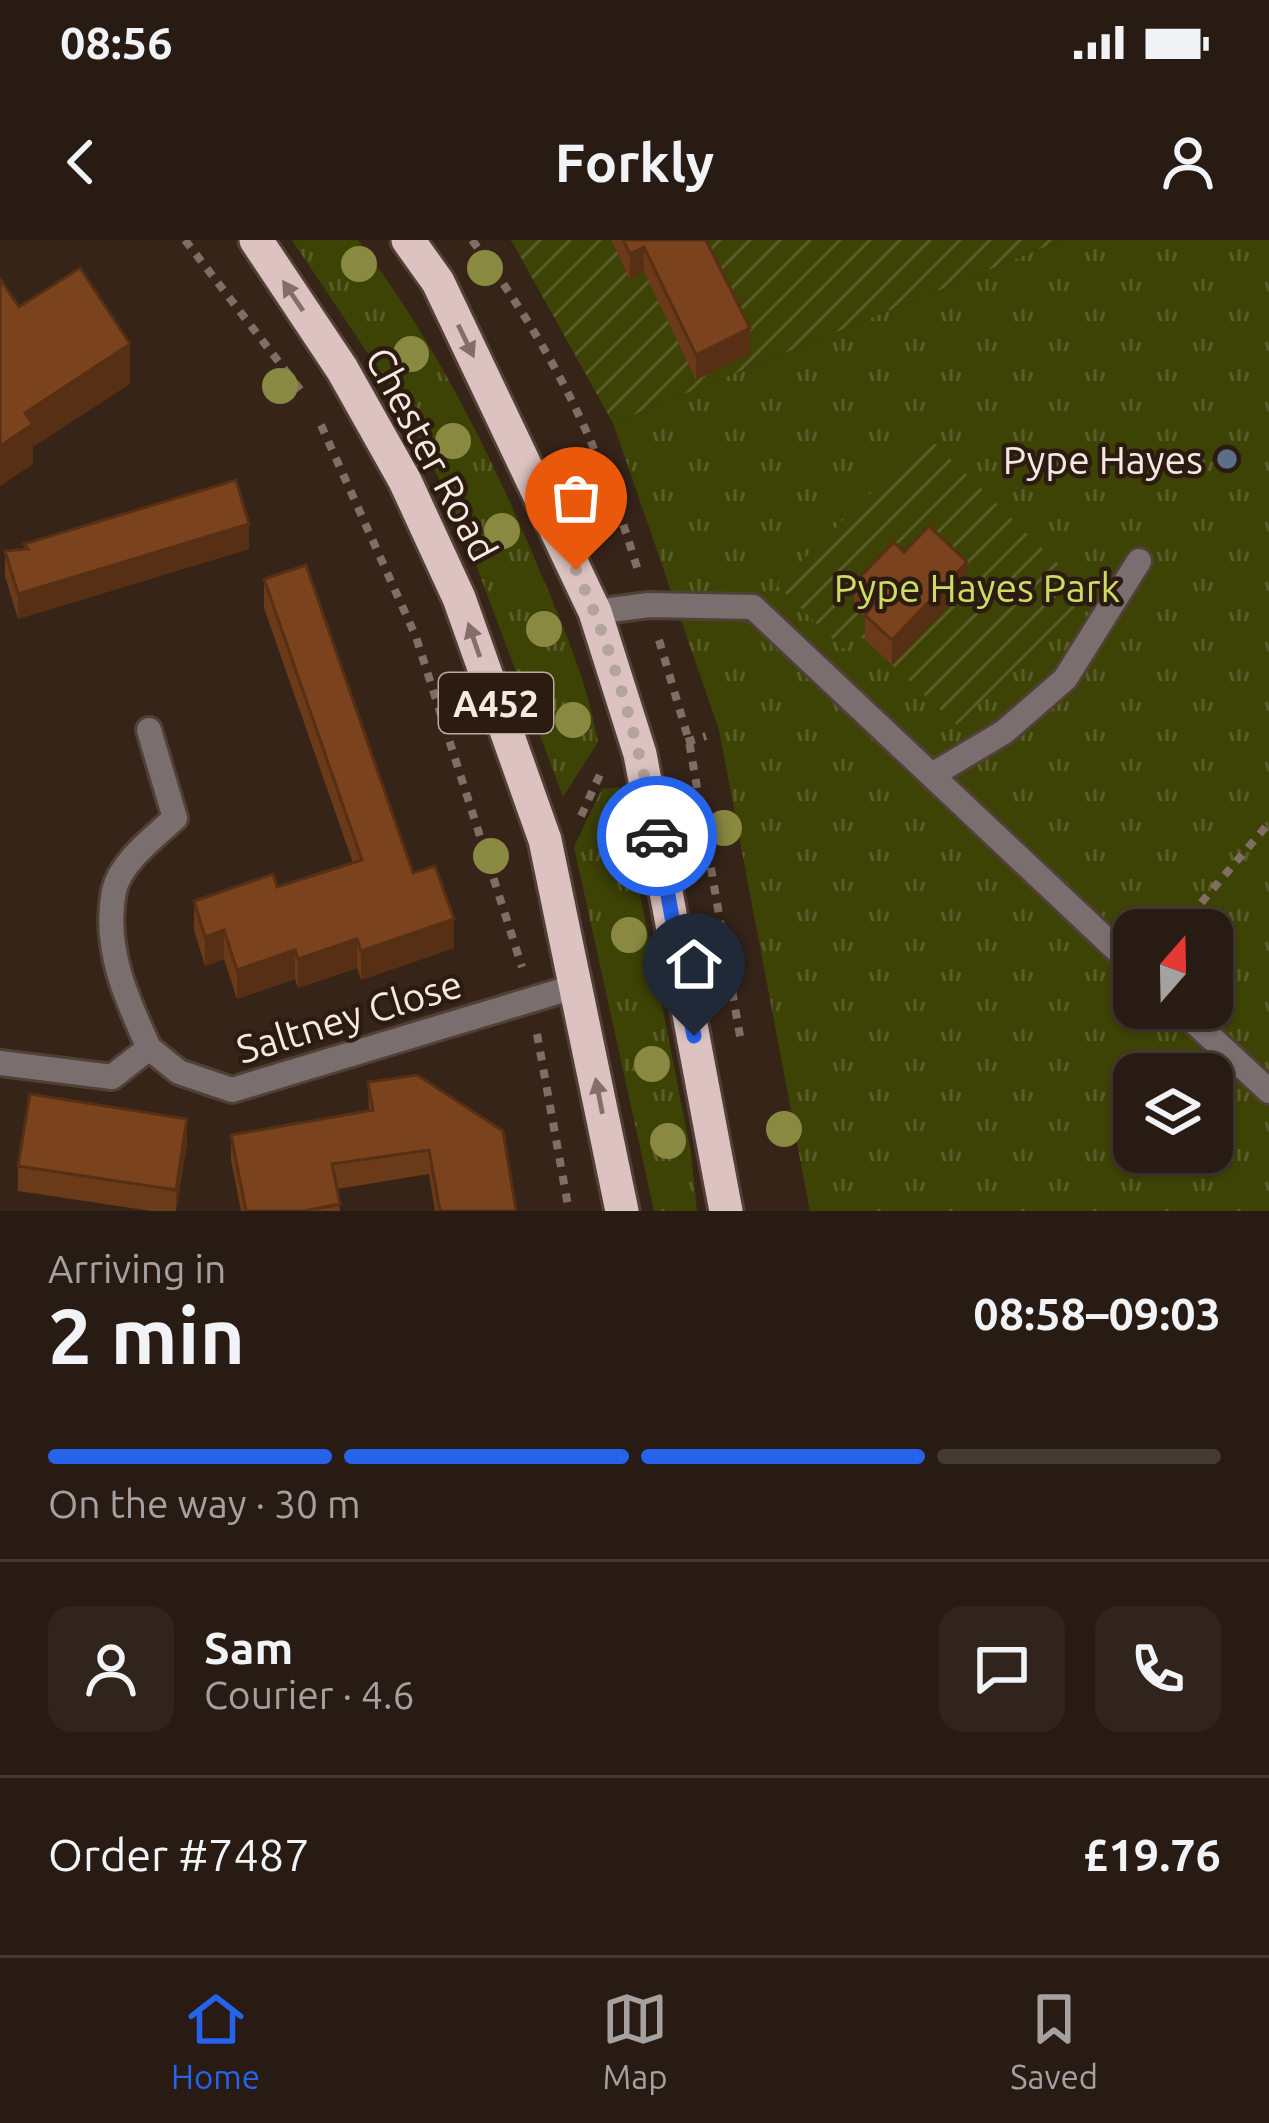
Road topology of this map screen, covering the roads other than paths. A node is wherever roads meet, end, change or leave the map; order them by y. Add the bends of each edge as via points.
1 (256, 240) edge
2 (408, 240) edge
3 (1139, 561) dead end
4 (595, 612) junction
5 (149, 730) dead end
6 (932, 775) junction
7 (1113, 946) edge
8 (577, 986) junction
9 (1202, 1029) edge
10 (149, 1048) junction
11 (0, 1063) edge
12 (1269, 1091) edge
13 (622, 1211) edge
14 (726, 1211) edge

8 -> 1 highway, Chester Road / A452 via 544,840 459,598 342,369
2 -> 4 highway, Chester Road via 438,282
3 - 6 street via 1065,679 1004,732
4 - 6 street via 753,607
4 - 14 highway, Chester Road via 640,754
5 - 10 street via 175,818 114,888 116,976
6 - 7 street
8 - 10 street, Saltney Close via 232,1090 179,1072
13 -> 8 highway, Chester Road / A452
9 - 12 street
10 - 11 street via 112,1077

